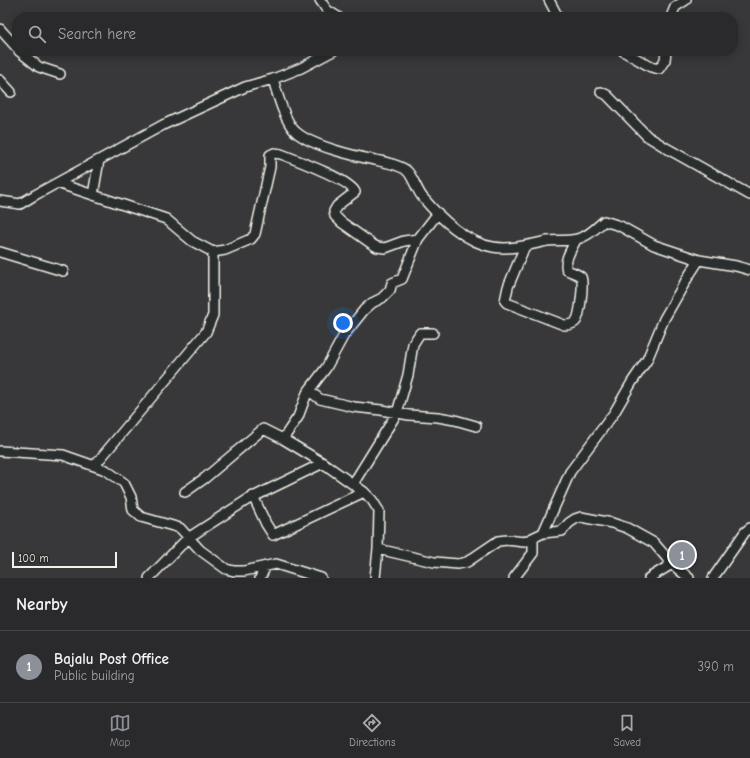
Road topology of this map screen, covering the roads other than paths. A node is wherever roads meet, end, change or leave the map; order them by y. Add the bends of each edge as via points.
1 (320, 0) edge
2 (549, 0) edge
3 (686, 0) edge
4 (330, 12) edge
5 (555, 12) edge
6 (673, 12) edge
7 (0, 29) edge
8 (12, 42) edge
9 (25, 56) edge
10 (324, 56) edge
11 (632, 56) edge
12 (665, 56) edge
13 (60, 74) dead end
14 (273, 79) junction
15 (0, 80) edge
16 (11, 92) dead end
17 (601, 92) dead end
18 (99, 160) junction
19 (57, 183) junction
20 (93, 195) junction
21 (750, 195) edge
22 (0, 201) edge
23 (438, 213) junction
24 (418, 239) junction
25 (576, 240) junction
26 (525, 246) junction
27 (0, 252) edge
28 (212, 252) junction
29 (699, 260) junction
30 (750, 270) edge
31 (63, 271) dead end
32 (433, 333) dead end
33 (309, 391) junction
34 (397, 413) junction
35 (476, 426) dead end
36 (283, 439) junction
37 (0, 451) edge
38 (323, 463) junction
39 (95, 465) junction
40 (353, 484) junction
41 (185, 492) dead end
42 (364, 492) junction
43 (253, 496) junction
44 (750, 528) edge
45 (543, 533) junction
46 (188, 538) junction
47 (533, 538) junction
48 (378, 549) junction
49 (672, 564) junction
50 (266, 566) junction
51 (306, 576) edge
52 (148, 578) edge
53 (260, 578) edge
54 (321, 578) edge
55 (375, 578) edge
56 (514, 578) edge
57 (649, 578) edge
58 (689, 578) edge
59 (713, 578) edge

1 - 4 street
2 - 5 street
3 - 6 street via 675,7
7 - 8 street
9 - 13 street via 39,68
10 - 14 street
11 - 12 street via 659,69
14 - 18 street via 245,88 163,125
14 - 23 street via 289,123 295,132 327,147 390,163 407,170 423,198
15 - 16 street
17 - 21 street via 608,95 647,136
18 - 19 street
18 - 20 street
19 - 20 street
19 - 22 street via 20,204
20 - 28 street via 166,219 192,241
23 - 24 street
23 - 26 street via 452,227 474,241 492,247
24 - 28 street via 385,248 372,244 351,230 334,211 354,192 353,187 341,179 274,153 270,156 270,167 255,234 251,239 225,250
24 - 33 street via 402,278 392,284 382,298 364,310 344,335 326,368
25 - 26 street via 556,240
25 - 26 street via 565,267 580,276 583,281 579,314 570,325 564,325 504,301
25 - 29 street via 592,232 604,221 620,226 654,245
27 - 31 street
28 - 39 street via 213,315 206,332
29 - 30 street
29 - 45 street via 664,319 647,360 610,418 570,472
32 - 34 street via 420,333 414,344
33 - 34 street via 320,399 335,403
33 - 36 street via 298,416
34 - 35 street via 450,419
34 - 40 street
36 - 38 street
36 - 41 street via 263,429
37 - 39 street via 63,455
38 - 40 street
38 - 43 street
39 - 46 street via 124,483 131,497 133,510 141,517 180,528
40 - 42 street
42 - 43 street via 273,535
42 - 48 street via 379,511
43 - 46 street
44 - 59 street
45 - 47 street
45 - 49 street via 562,531 581,517 612,523 654,543
46 - 50 street via 226,569 244,571
46 - 52 street
47 - 48 street via 524,542 498,541 468,562 458,564 434,562
47 - 56 street via 533,553
48 - 55 street
49 - 57 street
49 - 58 street
50 - 51 street via 276,564
50 - 53 street
51 - 54 street

